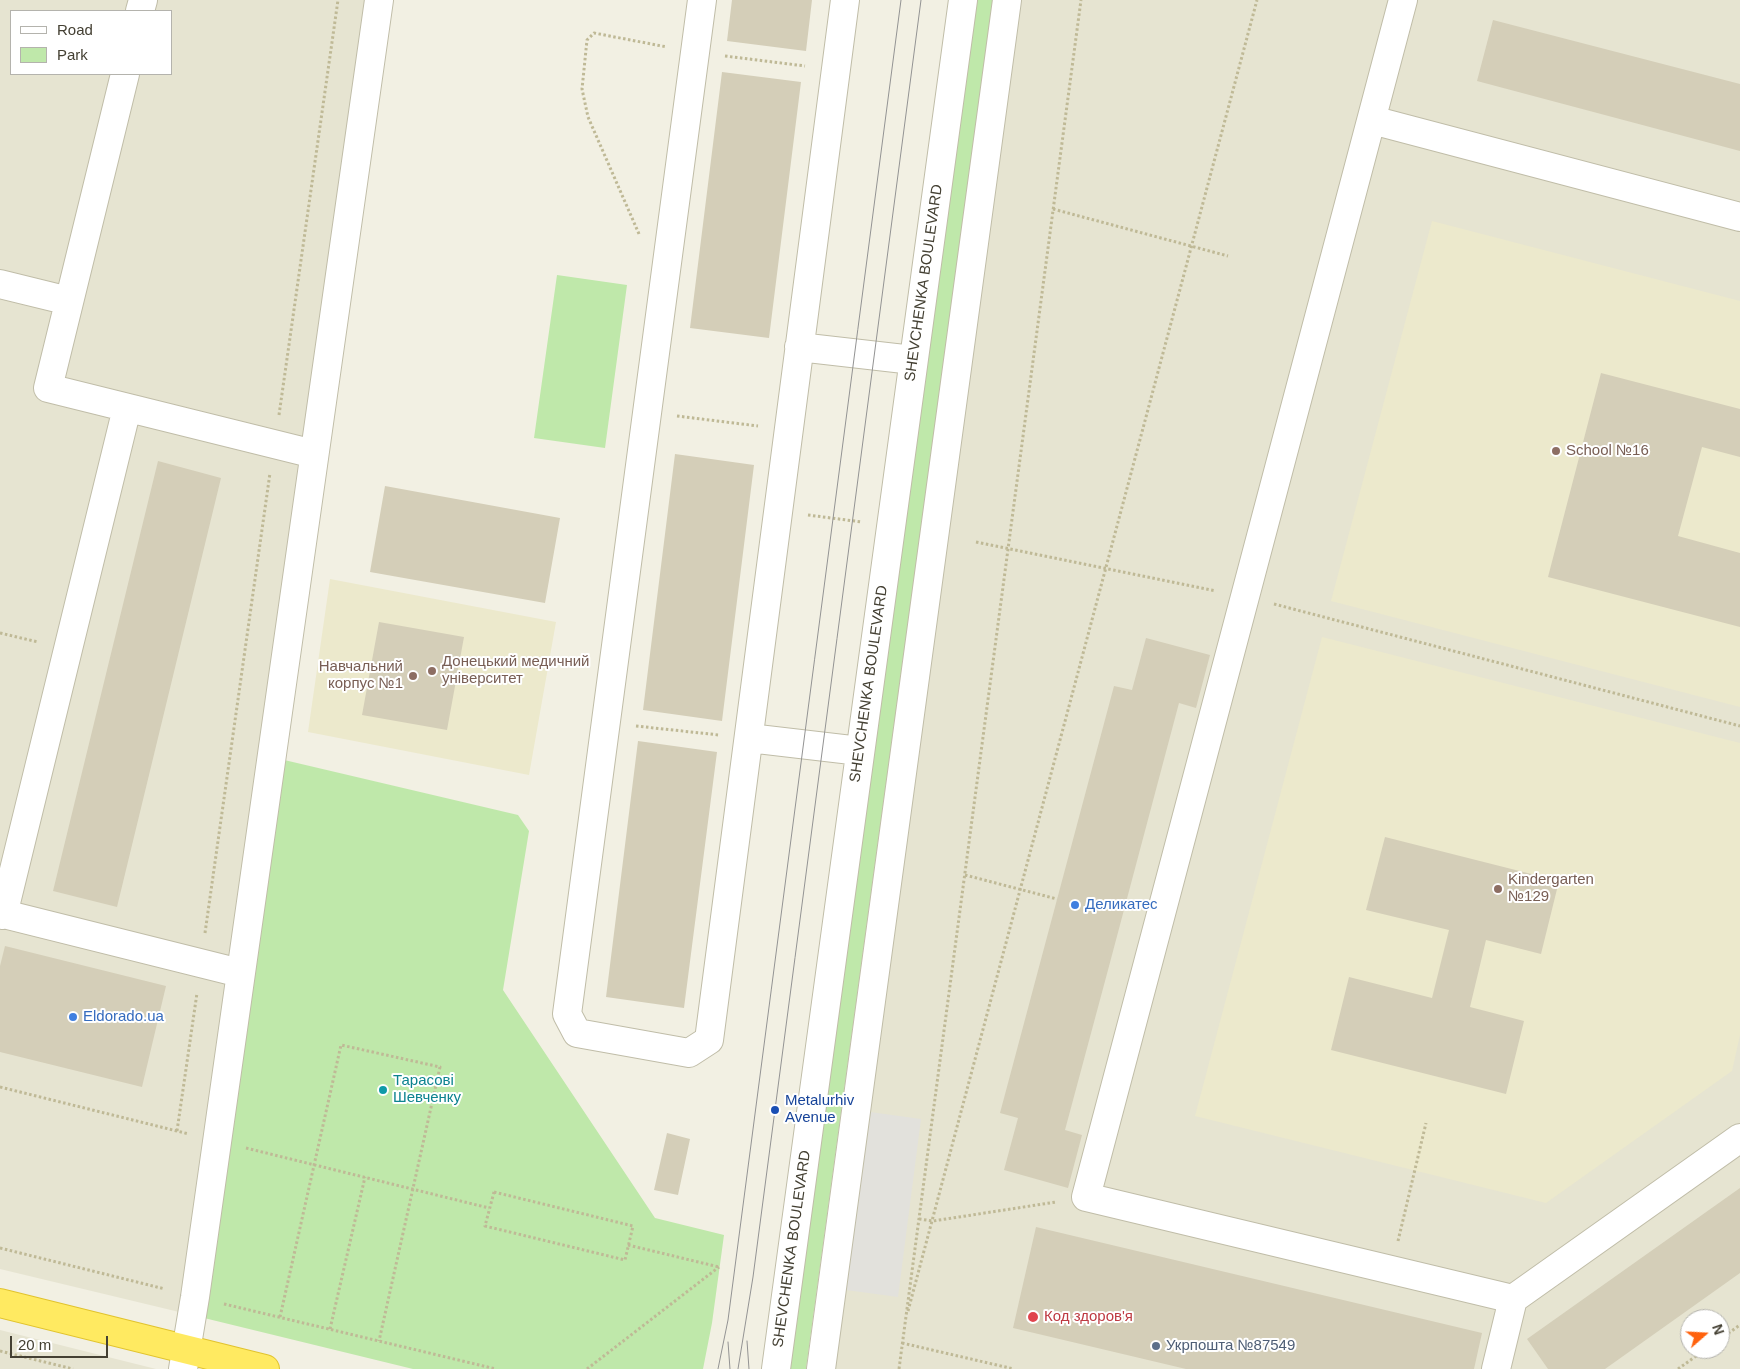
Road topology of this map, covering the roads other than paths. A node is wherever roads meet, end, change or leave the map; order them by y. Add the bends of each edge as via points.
1 (379, 0) edge
2 (702, 0) edge
3 (845, 0) edge
4 (963, 0) edge
5 (1008, 0) edge
6 (1403, 0) edge
7 (125, 75) edge
8 (1372, 120) junction
9 (1740, 217) edge
10 (0, 284) edge
11 (69, 301) junction
12 (799, 347) junction
13 (914, 360) junction
14 (127, 408) junction
15 (314, 454) junction
16 (749, 738) junction
17 (860, 751) junction
18 (2, 914) edge
19 (240, 973) junction
20 (1740, 1138) edge
21 (1513, 1299) junction
22 (0, 1303) edge
23 (185, 1359) edge
24 (266, 1369) edge
25 (776, 1369) edge
26 (821, 1369) edge
27 (1496, 1369) edge

1 - 15 street
2 - 16 street via 566,1014 577,1033 689,1053 709,1040
3 - 12 street
4 - 13 street, SHEVCHENKA BOULEVARD
5 - 26 street
6 - 8 street
7 - 11 street
8 - 9 street
8 - 21 street via 1086,1197
10 - 11 street
11 - 14 street via 48,388
12 - 13 street
12 - 16 street
13 - 17 street, SHEVCHENKA BOULEVARD
14 - 15 street
14 - 18 street
15 - 19 street
16 - 17 street
17 - 25 street, SHEVCHENKA BOULEVARD
18 - 19 street
19 - 23 street
20 - 21 street
21 - 27 street
22 - 23 highway
23 - 24 highway

